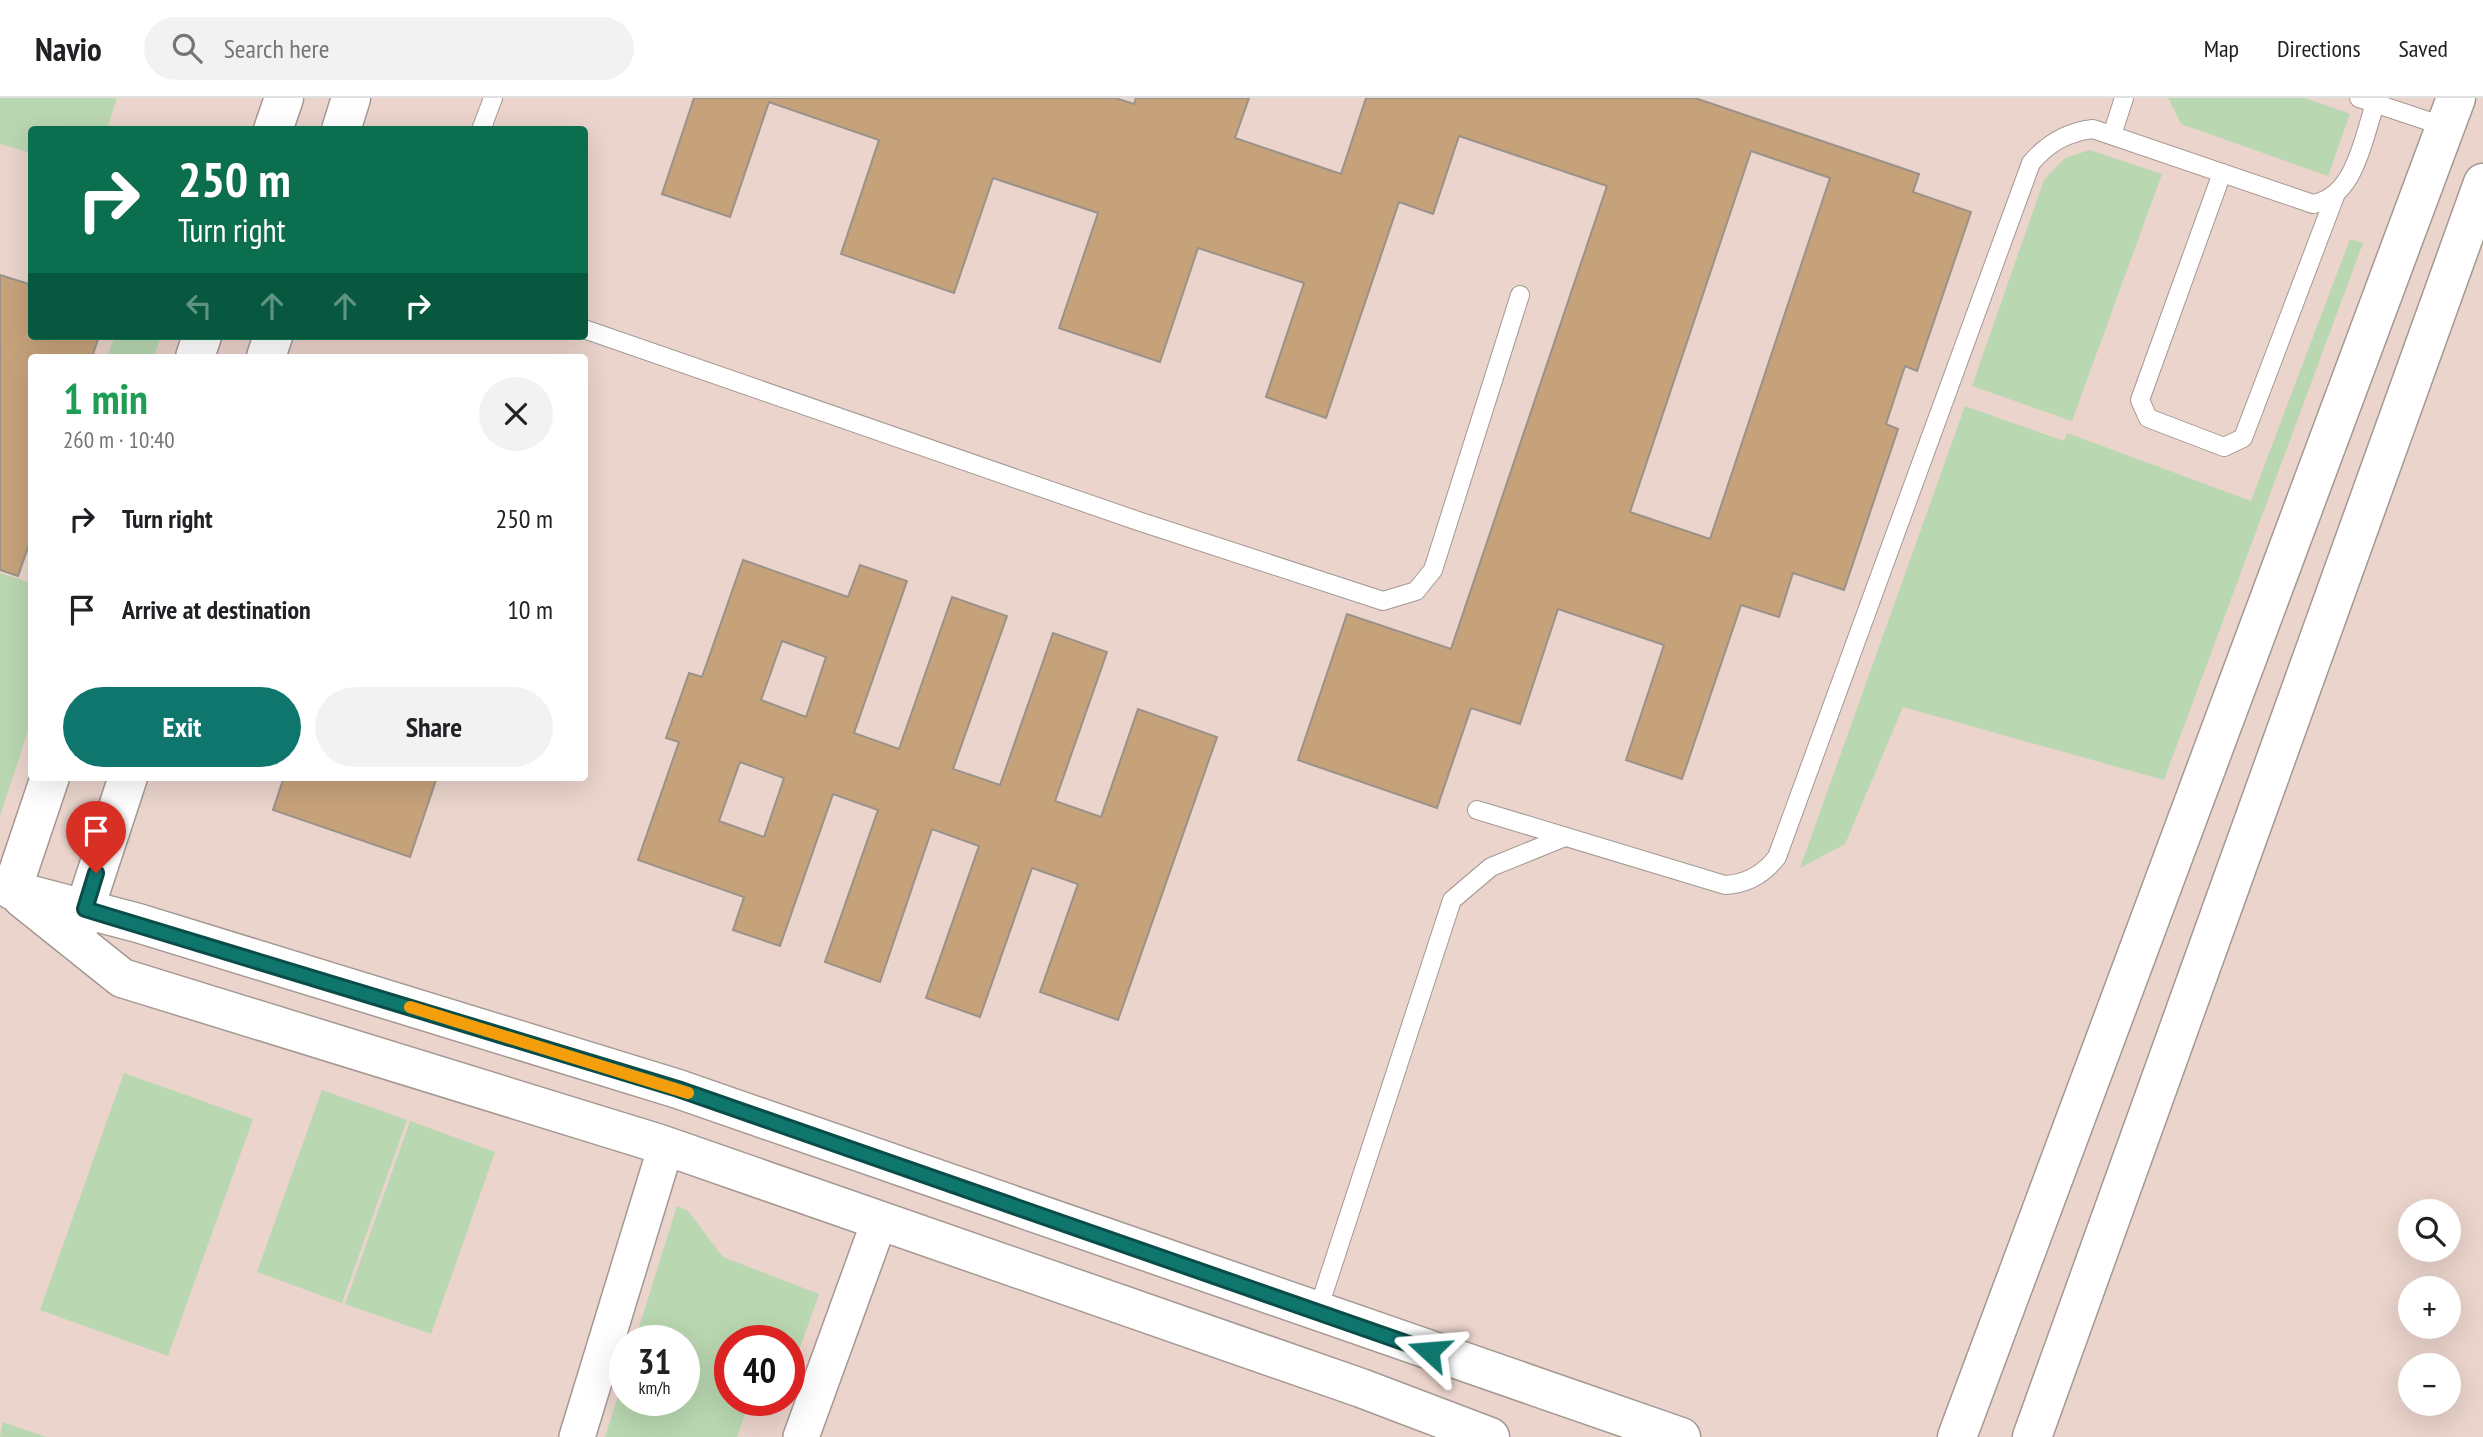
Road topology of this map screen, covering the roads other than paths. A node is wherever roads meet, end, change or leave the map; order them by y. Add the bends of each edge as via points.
1 (284, 98) edge
2 (351, 98) edge
3 (493, 98) edge
4 (2124, 98) edge
5 (2367, 101) edge
6 (2451, 113) edge
7 (274, 126) edge
8 (342, 126) edge
9 (482, 126) edge
10 (2112, 135) junction
11 (2222, 173) junction
12 (2483, 183) edge
13 (2335, 196) junction
14 (1520, 295) dead end
15 (588, 330) edge
16 (48, 781) edge
17 (127, 781) edge
18 (1477, 810) dead end
19 (1565, 837) junction
20 (6, 889) edge
21 (80, 925) junction
22 (666, 1146) junction
23 (880, 1222) junction
24 (1317, 1313) junction
25 (577, 1437) edge
26 (801, 1437) edge
27 (1490, 1437) edge
28 (1681, 1437) edge
29 (1958, 1437) edge
30 (2032, 1437) edge

1 - 7 street
2 - 8 street
3 - 9 lane
4 - 10 lane
5 - 6 lane
5 - 13 lane via 2347,181
6 - 29 street
10 - 11 lane
10 - 19 lane via 2092,129 2073,132 2045,148 2026,171 1773,863 1754,877 1725,886
11 - 13 lane via 2313,204
11 - 13 lane via 2140,400 2148,418 2224,447 2243,438
12 - 30 street
14 - 15 lane via 1433,570 1416,591 1383,601
16 - 20 street
17 - 21 street
18 - 19 lane
19 - 24 lane via 1491,867 1452,900
20 - 21 street
21 - 22 street via 122,978
21 - 24 street via 678,1089
22 - 23 street
22 - 25 street
23 - 26 street
23 - 27 street
24 - 28 street

